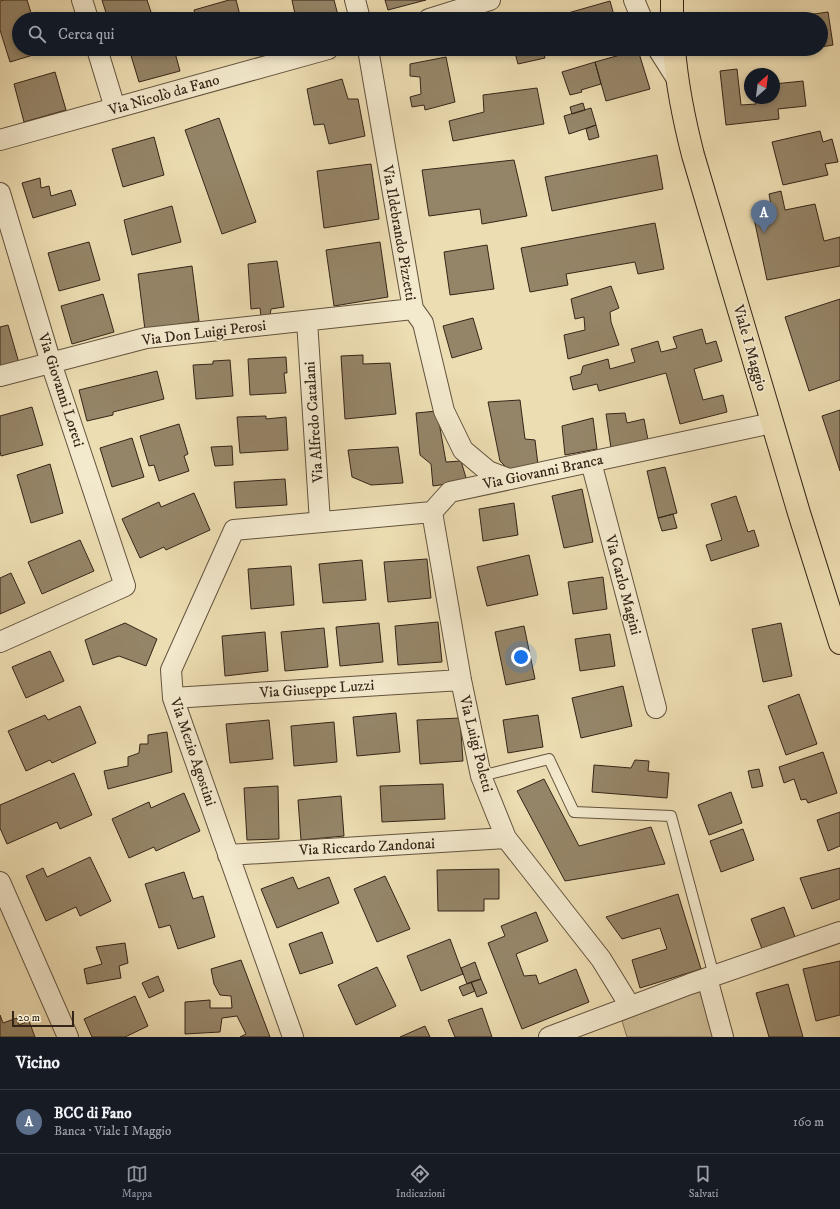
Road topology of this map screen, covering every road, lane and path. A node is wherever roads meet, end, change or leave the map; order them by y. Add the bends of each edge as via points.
1 (82, 0) edge
2 (355, 0) edge
3 (490, 0) edge
4 (634, 0) edge
5 (86, 12) edge
6 (358, 12) edge
7 (451, 12) edge
8 (639, 12) edge
9 (99, 56) edge
10 (303, 56) edge
11 (369, 56) edge
12 (662, 56) edge
13 (675, 56) edge
14 (677, 79) junction
15 (115, 108) junction
16 (0, 140) edge
17 (0, 192) edge
18 (413, 310) junction
19 (307, 321) junction
20 (51, 363) junction
21 (0, 376) edge
22 (772, 423) junction
23 (591, 462) junction
24 (509, 479) junction
25 (432, 512) junction
26 (320, 522) junction
27 (0, 642) edge
28 (840, 643) edge
29 (461, 680) junction
30 (173, 698) junction
31 (656, 708) dead end
32 (481, 776) junction
33 (506, 838) junction
34 (228, 855) junction
35 (0, 882) edge
36 (840, 932) edge
37 (711, 977) junction
38 (630, 1006) junction
39 (68, 1037) edge
40 (293, 1037) edge
41 (549, 1037) edge
42 (723, 1037) edge

1 - 5 street
2 - 6 street
3 - 7 street
4 - 8 street
9 - 15 street
10 - 15 street, Via Nicolò da Fano
11 - 18 street, Via Ildebrando Pizzetti
12 - 14 street
13 - 14 main road, Viale I Maggio
14 - 22 main road, Viale I Maggio via 692,155
15 - 16 street, Via Nicolò da Fano
17 - 20 street, Via Giovanni Loreti
18 - 19 street, Via Don Luigi Perosi
18 - 24 street, Via Ildebrando Pizzetti via 423,323 444,411 463,450 488,471
19 - 20 street, Via Don Luigi Perosi via 146,338
19 - 26 street, Via Alfredo Catalani
20 - 21 street, Via Don Luigi Perosi
20 - 27 street, Via Giovanni Loreti via 125,586
22 - 23 street, Via Giovanni Branca
22 - 28 main road, Viale I Maggio
23 - 24 street, Via Giovanni Branca
23 - 31 street, Via Carlo Magini
24 - 25 street, Via Giovanni Branca via 450,492
25 - 26 street
25 - 29 street, Via Luigi Poletti
26 - 30 street, Via Mezio Agostini via 234,530 171,670
29 - 30 street, Via Giuseppe Luzzi
29 - 32 street, Via Luigi Poletti
30 - 34 street, Via Mezio Agostini
32 - 33 street, Via Luigi Poletti
32 - 37 lane via 549,759 574,812 671,816
33 - 34 street, Via Riccardo Zandonai
33 - 38 street, Via Luigi Poletti via 601,959
34 - 40 street, Via Mezio Agostini
35 - 39 street
36 - 37 street
37 - 38 street
37 - 42 street
38 - 41 street

